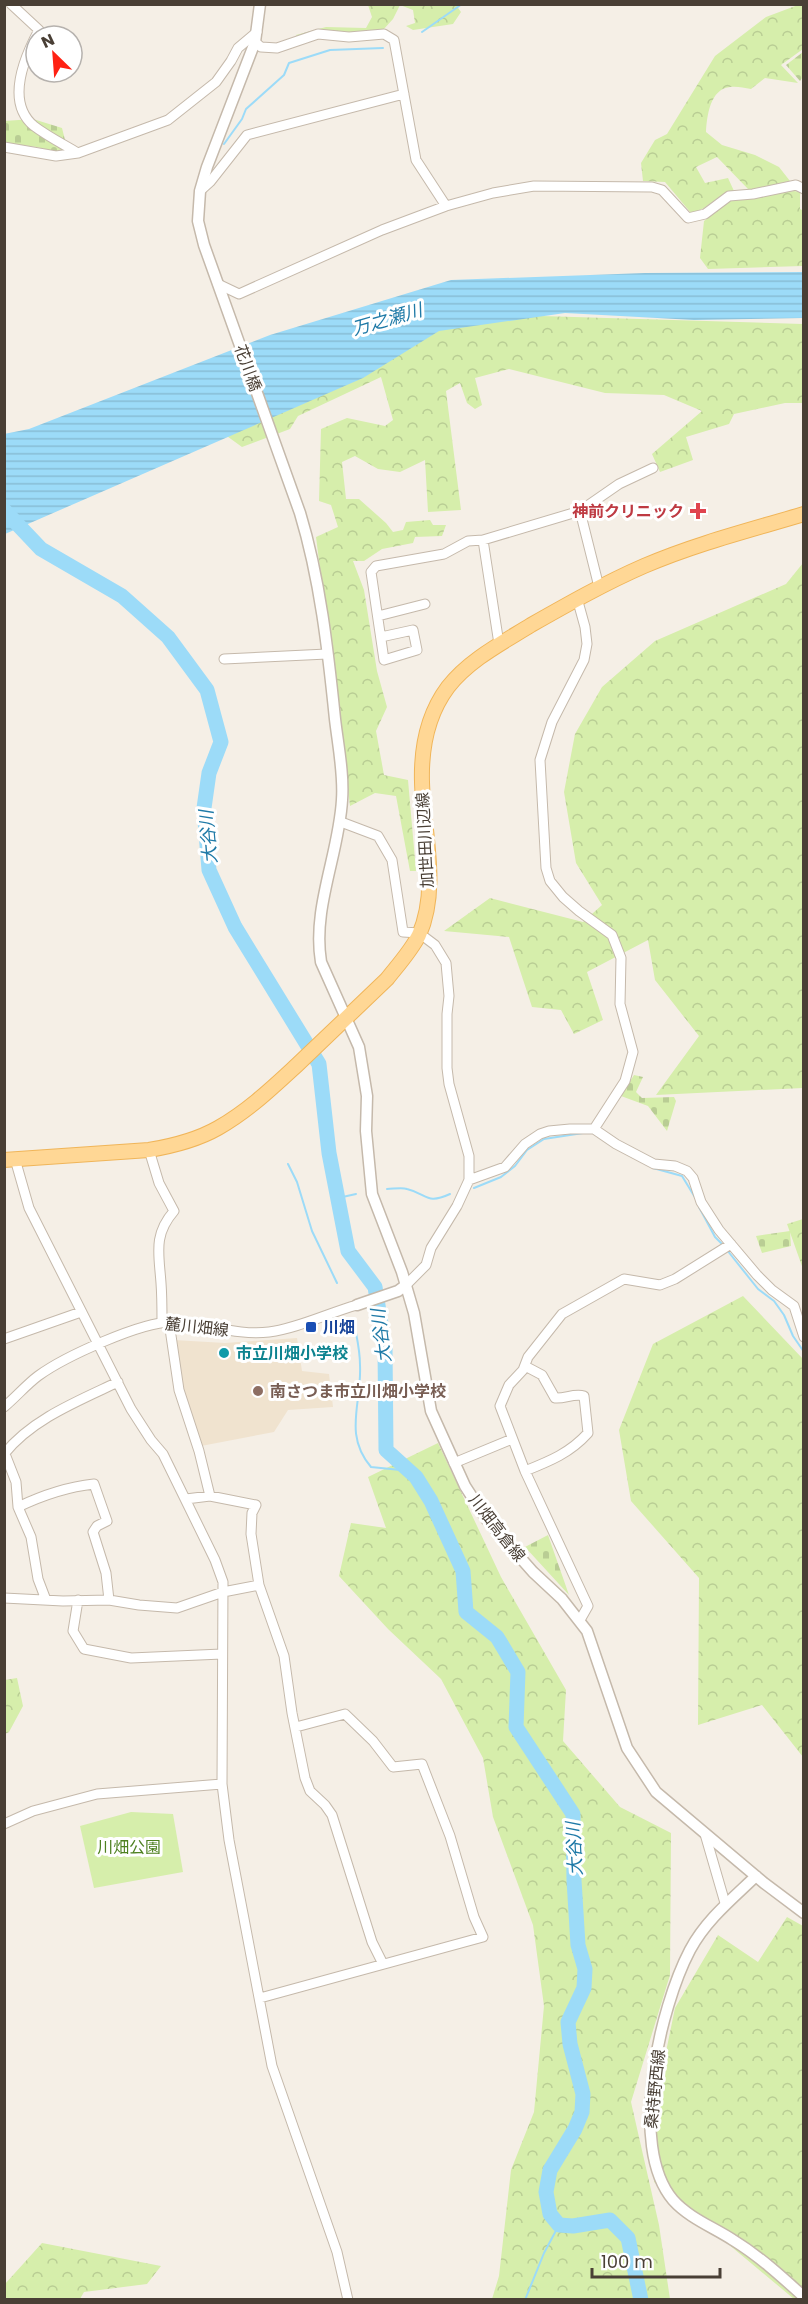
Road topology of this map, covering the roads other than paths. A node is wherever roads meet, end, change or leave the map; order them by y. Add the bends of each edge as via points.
1 (11, 4) edge
2 (260, 4) edge
3 (256, 37) junction
4 (404, 94) junction
5 (4, 147) edge
6 (78, 153) junction
7 (804, 189) edge
8 (200, 191) junction
9 (446, 206) junction
10 (218, 284) junction
11 (653, 468) dead end
12 (580, 511) junction
13 (804, 514) edge
14 (483, 540) junction
15 (599, 587) junction
16 (577, 598) junction
17 (425, 604) dead end
18 (378, 616) junction
19 (381, 637) dead end
20 (500, 644) junction
21 (327, 654) junction
22 (224, 659) dead end
23 (341, 822) junction
24 (419, 933) junction
25 (343, 1022) junction
26 (594, 1129) junction
27 (149, 1150) junction
28 (10, 1160) edge
29 (469, 1180) junction
30 (728, 1247) junction
31 (402, 1288) junction
32 (357, 1305) joint
33 (81, 1312) junction
34 (165, 1322) junction
35 (804, 1337) edge
36 (4, 1339) edge
37 (99, 1345) junction
38 (525, 1366) junction
39 (118, 1382) junction
40 (4, 1407) edge
41 (512, 1440) junction
42 (4, 1454) edge
43 (454, 1464) junction
44 (525, 1471) junction
45 (210, 1496) junction
46 (186, 1499) junction
47 (18, 1507) junction
48 (259, 1585) junction
49 (223, 1592) junction
50 (4, 1598) edge
51 (46, 1600) junction
52 (78, 1600) junction
53 (109, 1600) junction
54 (580, 1620) junction
55 (222, 1654) junction
56 (296, 1727) junction
57 (222, 1784) junction
58 (4, 1824) edge
59 (705, 1833) junction
60 (756, 1876) junction
61 (725, 1903) junction
62 (804, 1913) edge
63 (383, 1964) junction
64 (260, 1998) junction
65 (804, 2297) edge
66 (348, 2300) edge

1 - 6 street via 39,30 21,78 19,102 32,124
2 - 3 street, 花川橋
3 - 4 street via 261,47 277,48 318,34 384,34 394,40
3 - 6 street via 238,48 216,82 168,120
3 - 8 street, 花川橋
4 - 8 street via 247,135
4 - 9 street via 416,160
5 - 6 street via 56,156
7 - 9 street via 796,185 729,196 705,214 688,218 662,190 652,187 534,186
8 - 10 street, 花川橋 via 200,229
9 - 10 street via 239,294
10 - 21 street, 花川橋 via 306,533
11 - 12 street via 619,484
12 - 14 street
12 - 15 street
13 - 15 main road, 加世田川辺線 via 691,548
14 - 18 street via 468,541 444,554 376,566 371,572
14 - 20 street
15 - 16 main road, 加世田川辺線
16 - 20 main road, 加世田川辺線
16 - 26 street via 587,644 584,660 552,722 539,772 550,881 579,911 612,935 621,958 620,1004 633,1052 625,1081
17 - 18 street
18 - 19 street
20 - 24 main road, 加世田川辺線 via 469,666 448,688 427,729 422,783 429,884
21 - 22 street
21 - 23 street, 川畑高倉線 via 342,797
23 - 24 street via 378,836 392,860 403,932
23 - 25 street, 川畑高倉線 via 319,947
24 - 25 main road, 加世田川辺線 via 387,979
24 - 29 street via 435,945 446,963 447,1068 469,1156
25 - 27 main road, 加世田川辺線 via 240,1114 192,1140
25 - 31 street, 川畑高倉線 via 359,1047 365,1075 372,1194
26 - 29 street via 540,1134 504,1167
26 - 30 street via 654,1164 687,1171
27 - 28 main road, 加世田川辺線
27 - 34 street via 159,1183 174,1210 164,1221 158,1250
28 - 33 street via 28,1208
29 - 31 street via 430,1248 426,1265
30 - 35 street via 794,1306
30 - 38 street via 660,1285 624,1279 593,1295 562,1314
31 - 32 street, 麓川畑線
31 - 43 street, 川畑高倉線 via 418,1335 430,1411
32 - 34 street, 麓川畑線 via 269,1332
33 - 36 street
33 - 37 street
34 - 37 street, 麓川畑線 via 143,1326
34 - 45 street via 179,1390
37 - 39 street
37 - 40 street, 麓川畑線 via 38,1376
38 - 41 street via 509,1385 500,1406
38 - 44 street via 542,1375 555,1398 584,1396 588,1433 561,1456
39 - 42 street via 45,1419
39 - 46 street
41 - 43 street
41 - 44 street
42 - 47 street via 16,1482
43 - 54 street, 川畑高倉線 via 487,1520
44 - 54 street via 588,1606
45 - 46 street
45 - 48 street via 256,1505 251,1534
46 - 49 street via 215,1560
47 - 51 street via 31,1537
47 - 53 street via 71,1486 94,1484 107,1521 93,1532 106,1573
48 - 49 street
48 - 56 street via 280,1640
49 - 53 street via 177,1608
49 - 55 street
50 - 51 street
51 - 52 street
52 - 53 street
52 - 55 street via 73,1631 84,1649 131,1658
54 - 59 street, 川畑高倉線 via 627,1748 640,1771 656,1792
55 - 57 street
56 - 63 street via 307,1786 332,1815 372,1942
56 - 63 street via 345,1714 393,1767 422,1764 450,1836 483,1937
57 - 58 street via 97,1794 33,1811
57 - 64 street
59 - 60 street, 川畑高倉線
59 - 61 street
60 - 61 street, 桑持野西線
60 - 62 street, 川畑高倉線
61 - 65 street, 桑持野西線 via 690,1950 664,2023 650,2101 654,2163 672,2199 690,2215 756,2255
63 - 64 street
64 - 66 street via 272,2066 337,2252

